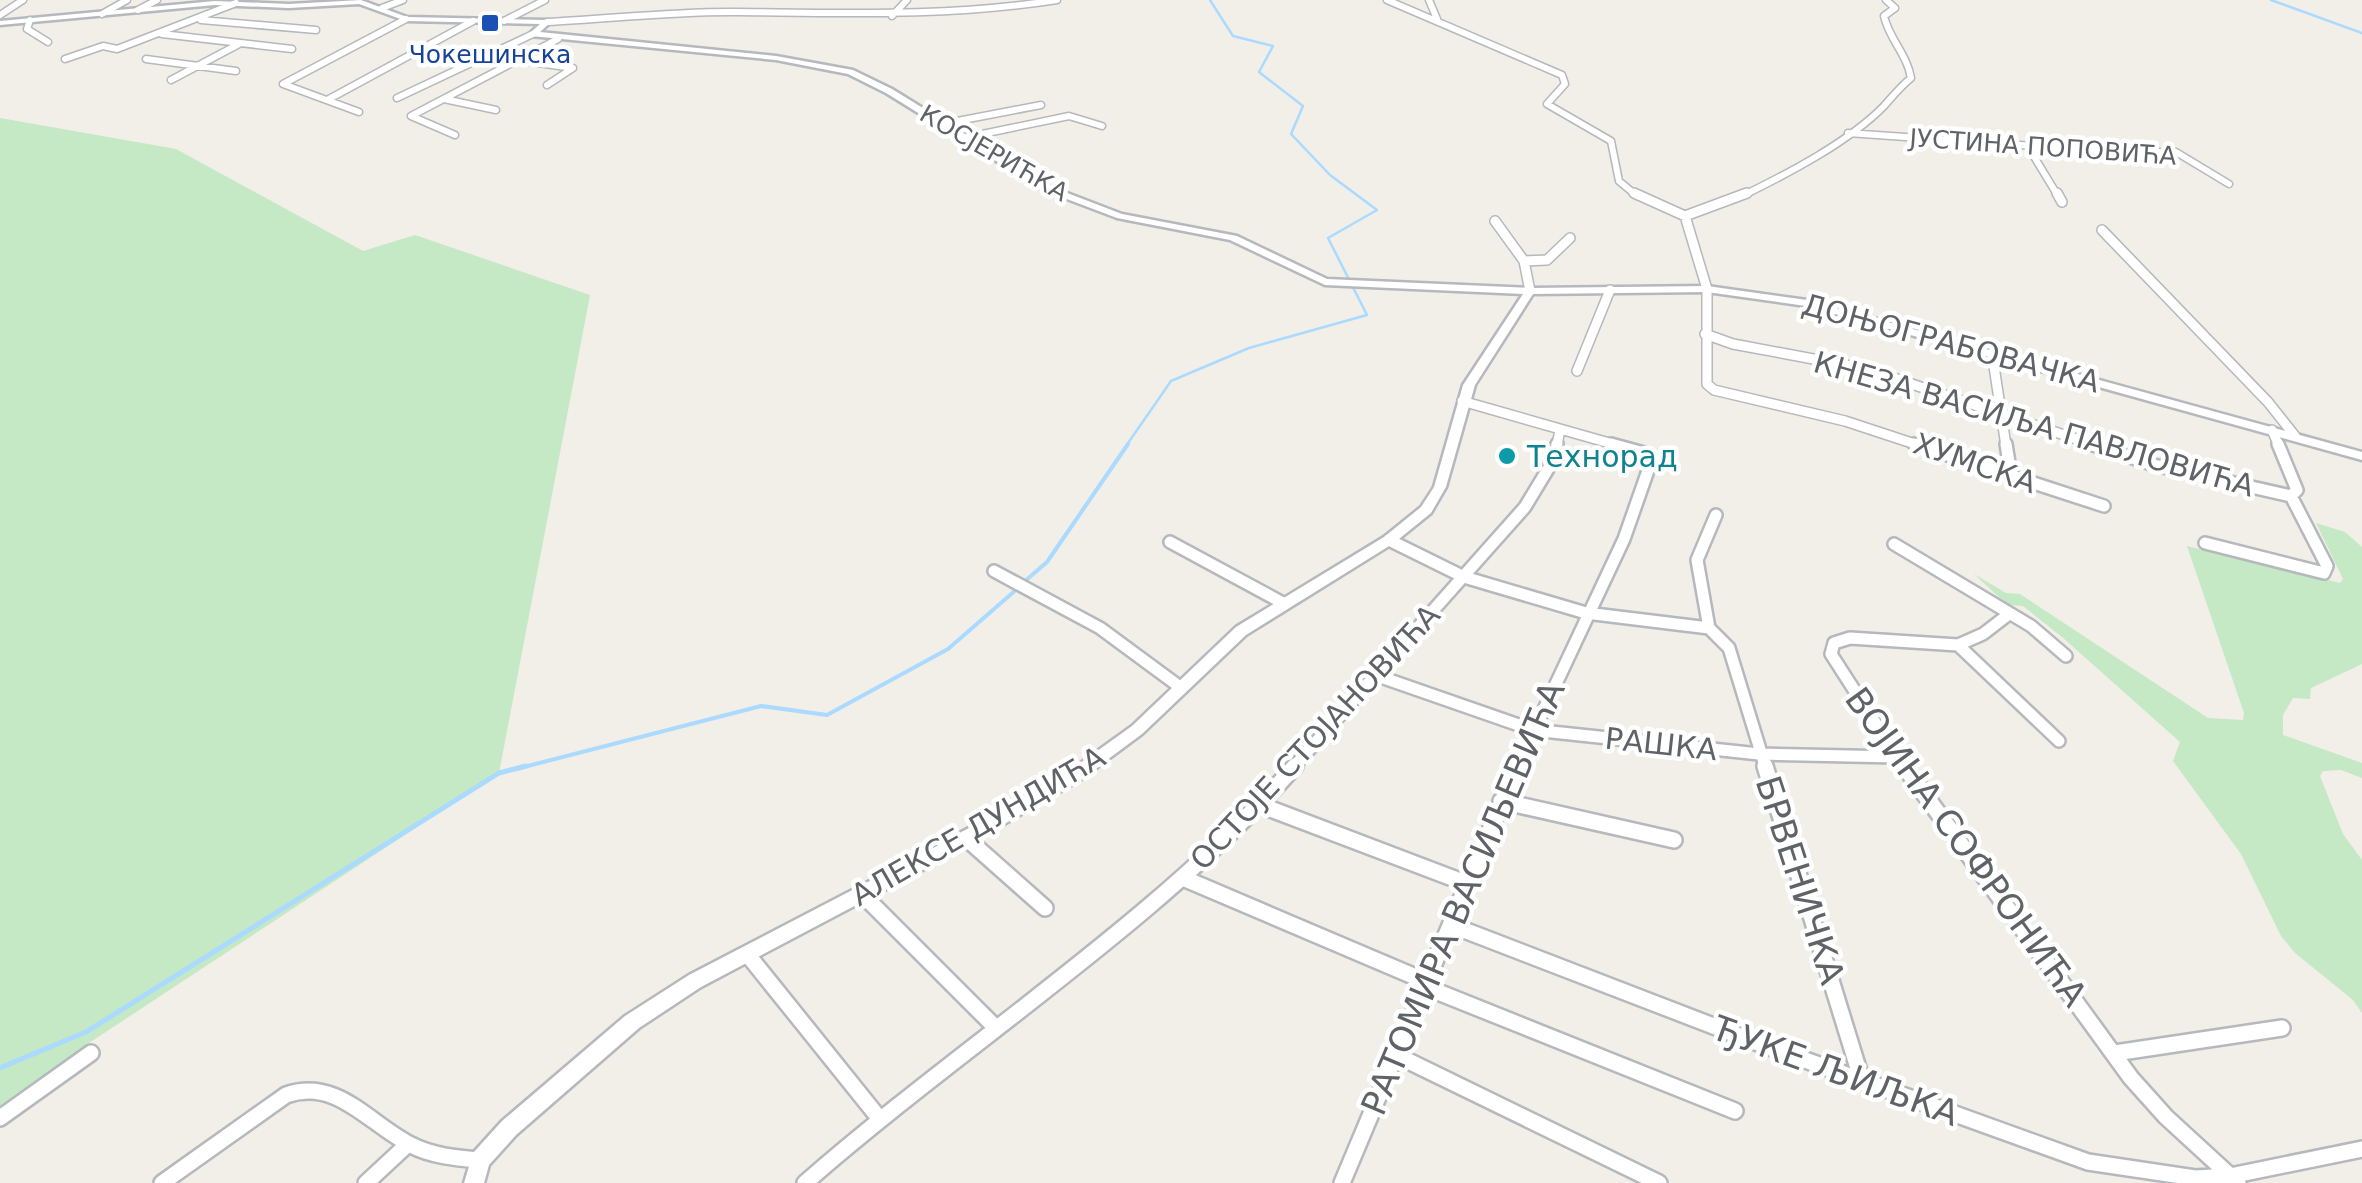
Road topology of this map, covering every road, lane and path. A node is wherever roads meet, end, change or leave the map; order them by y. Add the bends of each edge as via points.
1 (22, 0) edge
2 (128, 0) edge
3 (157, 0) edge
4 (403, 0) edge
5 (546, 0) edge
6 (695, 0) edge
7 (746, 0) edge
8 (803, 0) edge
9 (906, 0) edge
10 (1057, 0) edge
11 (1387, 0) edge
12 (1430, 0) edge
13 (1886, 0) edge
14 (196, 2) edge
15 (228, 2) edge
16 (322, 2) edge
17 (382, 8) junction
18 (138, 10) junction
19 (733, 12) junction
20 (789, 12) junction
21 (102, 14) junction
22 (682, 14) junction
23 (0, 15) edge
24 (892, 16) junction
25 (406, 19) junction
26 (1437, 19) junction
27 (30, 20) junction
28 (197, 20) junction
29 (474, 21) junction
30 (504, 22) junction
31 (548, 22) junction
32 (0, 23) edge
33 (316, 30) dead end
34 (534, 33) junction
35 (155, 34) junction
36 (558, 39) junction
37 (48, 42) dead end
38 (240, 44) junction
39 (292, 49) dead end
40 (65, 59) dead end
41 (146, 59) dead end
42 (517, 60) junction
43 (199, 66) junction
44 (236, 71) dead end
45 (171, 80) dead end
46 (547, 85) dead end
47 (397, 98) dead end
48 (444, 98) junction
49 (329, 99) junction
50 (1041, 104) dead end
51 (496, 110) dead end
52 (359, 112) dead end
53 (942, 124) junction
54 (1102, 126) dead end
55 (1848, 133) junction
56 (455, 135) dead end
57 (963, 138) junction
58 (2027, 145) junction
59 (2229, 184) dead end
60 (2062, 202) dead end
61 (1685, 216) junction
62 (1495, 222) dead end
63 (2102, 230) dead end
64 (1570, 238) dead end
65 (1524, 261) junction
66 (1337, 284) joint
67 (1359, 285) joint
68 (1610, 290) junction
69 (1707, 290) junction
70 (1530, 291) junction
71 (1705, 334) junction
72 (1992, 353) junction
73 (1577, 371) dead end
74 (1462, 402) junction
75 (2001, 411) junction
76 (1560, 429) junction
77 (2272, 430) junction
78 (2295, 436) junction
79 (2362, 456) edge
80 (2008, 457) junction
81 (1985, 466) junction
82 (2012, 476) junction
83 (2291, 496) junction
84 (2104, 506) dead end
85 (1716, 516) dead end
86 (1389, 540) junction
87 (1170, 542) dead end
88 (2205, 543) dead end
89 (1894, 544) dead end
90 (994, 570) dead end
91 (1464, 577) junction
92 (1283, 602) junction
93 (1586, 613) junction
94 (2009, 614) junction
95 (1709, 628) junction
96 (1958, 645) junction
97 (2066, 656) dead end
98 (1375, 675) junction
99 (1180, 687) junction
100 (1533, 730) junction
101 (2059, 741) dead end
102 (1759, 754) junction
103 (1897, 757) junction
104 (1501, 801) junction
105 (1260, 804) junction
106 (966, 838) junction
107 (1674, 840) dead end
108 (1183, 878) junction
109 (1468, 884) junction
110 (862, 894) junction
111 (1045, 908) dead end
112 (1450, 925) junction
113 (748, 955) junction
114 (1424, 983) junction
115 (995, 1027) junction
116 (2282, 1028) dead end
117 (91, 1053) dead end
118 (2115, 1053) junction
119 (1396, 1056) junction
120 (1862, 1082) junction
121 (1736, 1111) dead end
122 (0, 1118) edge
123 (879, 1118) junction
124 (408, 1144) junction
125 (2362, 1149) edge
126 (480, 1160) junction
127 (2234, 1180) edge
128 (162, 1183) edge
129 (366, 1183) edge
130 (474, 1183) edge
131 (806, 1183) edge
132 (1342, 1183) edge
133 (1659, 1183) edge

1 - 23 street
2 - 21 street
3 - 18 street
4 - 17 street
5 - 30 street
6 - 22 street
7 - 19 street
8 - 20 street
9 - 24 street
10 - 24 street
11 - 26 street
12 - 26 street
13 - 55 street via 1895,8 1884,16 1885,28 1909,59 1911,78
14 - 15 street
14 - 18 street
15 - 16 street
15 - 28 street
16 - 17 street
17 - 25 street
18 - 21 street
19 - 20 street
19 - 22 street
20 - 24 street
21 - 27 street
22 - 31 street
25 - 29 street
25 - 49 street via 284,86
26 - 61 street via 1562,75 1565,84 1547,104 1611,141 1618,182 1642,200
27 - 32 street
27 - 37 street via 27,29
28 - 33 street
28 - 35 street
29 - 30 street
29 - 49 street
30 - 31 street
31 - 34 street
34 - 36 street, КОСЈЕРИЋКА
34 - 47 street
35 - 38 street
35 - 40 street
36 - 42 street
36 - 53 street, КОСЈЕРИЋКА via 821,65 889,91
38 - 39 street
38 - 43 street
41 - 43 street
42 - 46 street via 573,68
42 - 48 street
43 - 44 street
43 - 45 street
48 - 51 street
48 - 56 street via 411,116
49 - 52 street
50 - 53 street
53 - 57 street, КОСЈЕРИЋКА
54 - 57 street via 1069,116
55 - 58 street, ЈУСТИНА ПОПОВИЋА
55 - 61 street via 1764,186
57 - 66 street, КОСЈЕРИЋКА via 1085,205 1234,238
58 - 59 street, ЈУСТИНА ПОПОВИЋА via 2176,152
58 - 60 street
61 - 69 street
62 - 65 street
63 - 78 street
64 - 65 street via 1546,260
65 - 70 street
66 - 67 street, КОСЈЕРИЋКА
67 - 70 street, КОСЈЕРИЋКА
68 - 69 street, ДОЊОГРАБОВАЧКА
68 - 70 street, ДОЊОГРАБОВАЧКА
68 - 73 street
69 - 71 street
69 - 72 street, ДОЊОГРАБОВАЧКА via 1835,308
70 - 74 street, АЛЕКСЕ ДУНДИЋА
71 - 75 street, КНЕЗА ВАСИЉА ПАВЛОВИЋА via 1847,364
71 - 81 street, ХУМСКА via 1714,390 1845,421
72 - 75 street
72 - 77 street, ДОЊОГРАБОВАЧКА
74 - 76 street
74 - 86 street, АЛЕКСЕ ДУНДИЋА via 1435,500
75 - 80 street
75 - 83 street, КНЕЗА ВАСИЉА ПАВЛОВИЋА via 2154,464
76 - 91 street, ОСТОЈЕ СТОЈАНОВИЋА via 1546,475 1525,508
76 - 93 street, РАТОМИРА ВАСИЉЕВИЋА via 1637,449 1650,462 1624,540
77 - 78 street, ДОЊОГРАБОВАЧКА
77 - 83 street, КНЕЗА ВАСИЉА ПАВЛОВИЋА via 2297,490
78 - 79 street, ДОЊОГРАБОВАЧКА
80 - 81 street
80 - 82 street
81 - 82 street, ХУМСКА
82 - 84 street, ХУМСКА
83 - 88 street via 2327,566 2324,573
85 - 95 street via 1697,560
86 - 91 street
86 - 92 street, АЛЕКСЕ ДУНДИЋА
87 - 92 street
89 - 94 street
90 - 99 street via 1100,628
91 - 93 street
91 - 98 street, ОСТОЈЕ СТОЈАНОВИЋА
92 - 99 street, АЛЕКСЕ ДУНДИЋА
93 - 95 street
93 - 100 street, РАТОМИРА ВАСИЉЕВИЋА
94 - 96 street
94 - 97 street
95 - 102 street, БРВЕНИЧКА via 1728,648
96 - 101 street
96 - 103 street, ВОЈИНА СОФРОНИЋА via 1850,638 1830,650
98 - 100 street, РАШКА
98 - 105 street, ОСТОЈЕ СТОЈАНОВИЋА
99 - 106 street, АЛЕКСЕ ДУНДИЋА via 1137,730 1074,776
100 - 102 street, РАШКА
100 - 104 street, РАТОМИРА ВАСИЉЕВИЋА
102 - 103 street, РАШКА
102 - 120 street, БРВЕНИЧКА
103 - 118 street, ВОЈИНА СОФРОНИЋА
104 - 107 street
104 - 109 street, РАТОМИРА ВАСИЉЕВИЋА
105 - 108 street, ОСТОЈЕ СТОЈАНОВИЋА
105 - 109 street
106 - 110 street, АЛЕКСЕ ДУНДИЋА
106 - 111 street
108 - 114 street
108 - 115 street, ОСТОЈЕ СТОЈАНОВИЋА
109 - 112 street, РАТОМИРА ВАСИЉЕВИЋА
110 - 113 street, АЛЕКСЕ ДУНДИЋА
110 - 115 street
112 - 114 street, РАТОМИРА ВАСИЉЕВИЋА
112 - 120 street, ЂУКЕ ЉИЉКА
113 - 123 street
113 - 126 street, АЛЕКСЕ ДУНДИЋА via 695,981 600,1046
114 - 119 street, РАТОМИРА ВАСИЉЕВИЋА
114 - 121 street
115 - 123 street, ОСТОЈЕ СТОЈАНОВИЋА
116 - 118 street
117 - 122 street
118 - 127 street, ВОЈИНА СОФРОНИЋА via 2166,1118
119 - 132 street, РАТОМИРА ВАСИЉЕВИЋА
119 - 133 street
120 - 127 street, ЂУКЕ ЉИЉКА via 2088,1162
123 - 131 street, ОСТОЈЕ СТОЈАНОВИЋА
124 - 126 street via 438,1156
124 - 128 street via 332,1094 307,1088 286,1095
124 - 129 street
125 - 127 street, ЂУКЕ ЉИЉКА
126 - 130 street

